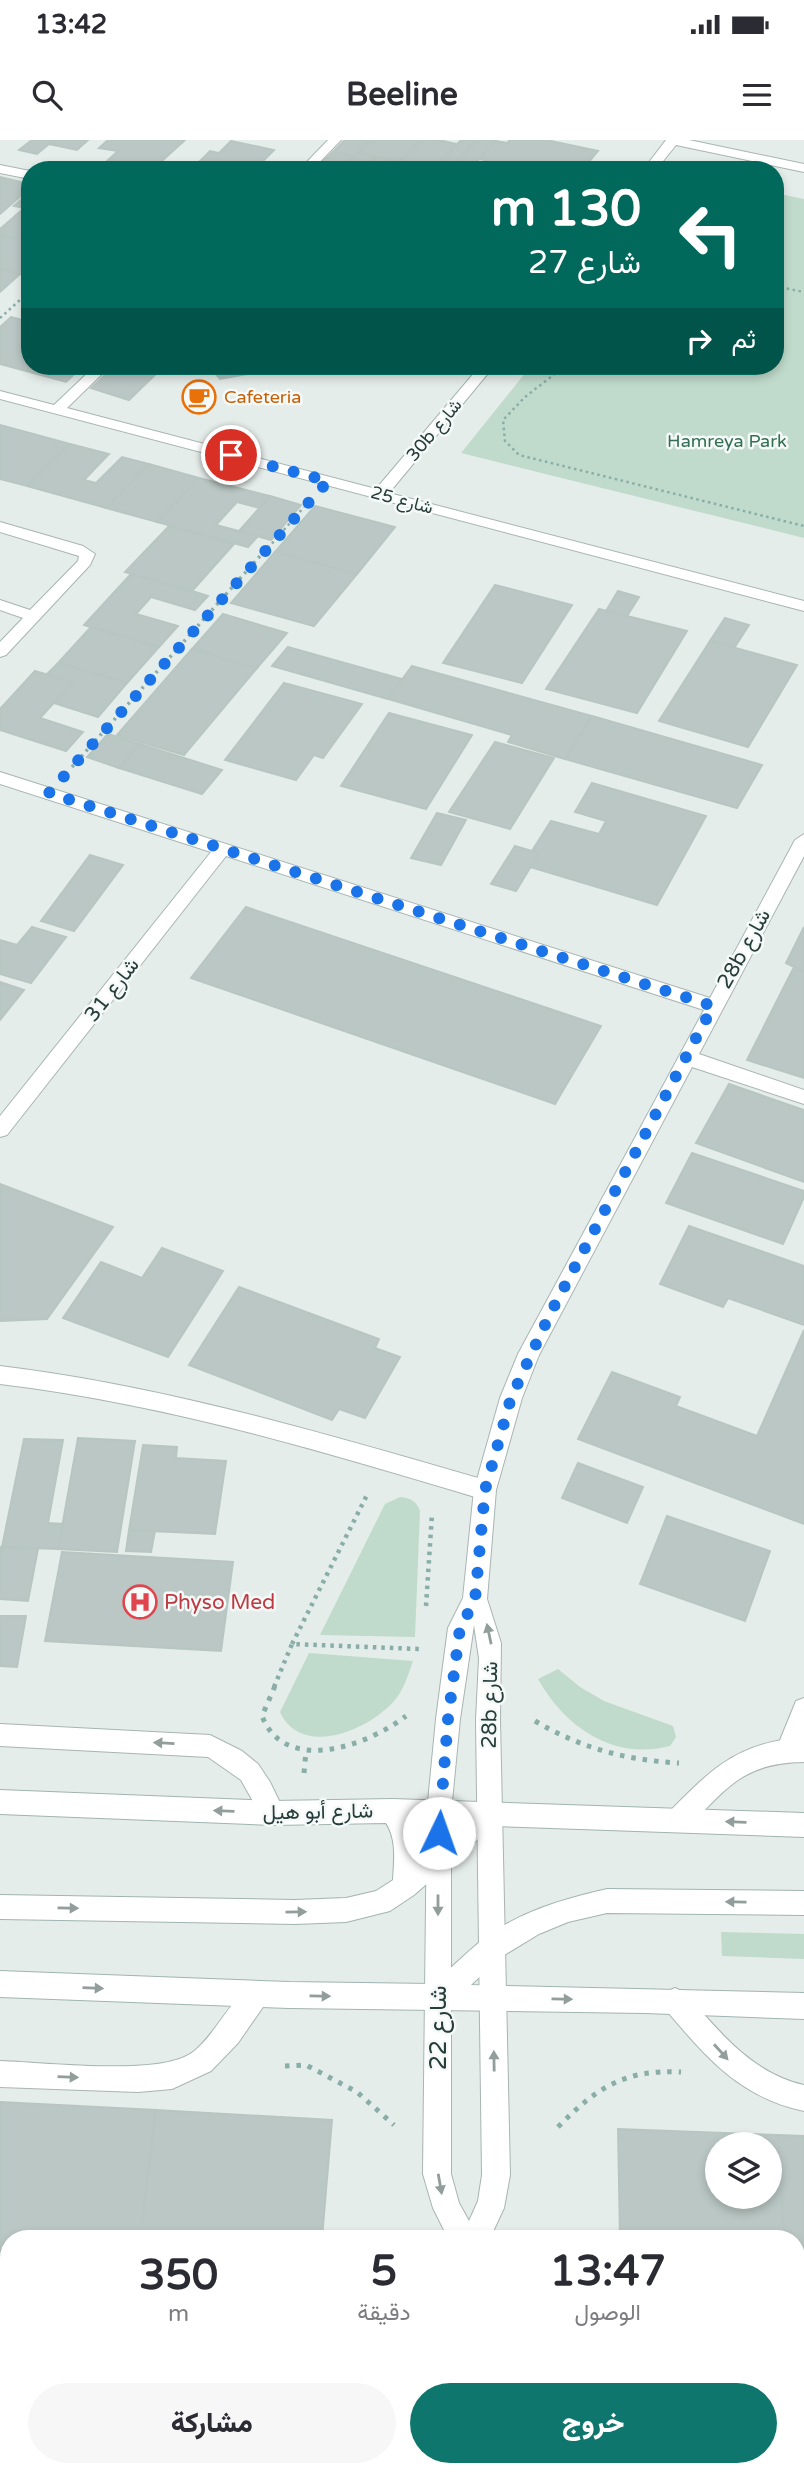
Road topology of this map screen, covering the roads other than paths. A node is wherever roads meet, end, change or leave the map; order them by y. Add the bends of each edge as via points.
1 (335, 140) edge
2 (673, 140) edge
3 (314, 161) edge
4 (656, 161) edge
5 (771, 161) edge
6 (784, 164) edge
7 (804, 168) edge
8 (0, 169) edge
9 (21, 173) edge
10 (94, 375) edge
11 (480, 375) edge
12 (0, 395) edge
13 (57, 410) junction
14 (380, 495) junction
15 (0, 527) edge
16 (0, 605) edge
17 (804, 606) edge
18 (33, 616) junction
19 (0, 652) edge
20 (0, 778) edge
21 (804, 840) edge
22 (223, 848) junction
23 (713, 1006) junction
24 (688, 1058) junction
25 (804, 1097) edge
26 (0, 1130) edge
27 (0, 1375) edge
28 (485, 1490) junction
29 (475, 1600) junction
30 (804, 1709) edge
31 (0, 1735) edge
32 (796, 1750) edge
33 (0, 1802) edge
34 (393, 1811) junction
35 (439, 1812) junction
36 (273, 1813) junction
37 (489, 1814) junction
38 (679, 1819) junction
39 (804, 1825) edge
40 (438, 1855) junction
41 (405, 1886) junction
42 (804, 1903) edge
43 (0, 1907) edge
44 (492, 1948) junction
45 (0, 1984) edge
46 (259, 1994) junction
47 (438, 1997) junction
48 (493, 1997) junction
49 (675, 2001) junction
50 (804, 2006) edge
51 (0, 2074) edge
52 (804, 2098) edge
53 (458, 2230) edge
54 (479, 2230) edge

1 - 3 street
2 - 4 street
2 - 5 street
6 - 7 street
8 - 9 street
10 - 13 street
11 - 14 street, 30b شارع
12 - 13 street, شارع 25
13 - 14 street, شارع 25
14 - 17 street, شارع 25
15 - 18 street via 87,554 85,562
16 - 18 street
18 - 19 street
20 - 22 street
21 - 23 street, 28b شارع
22 - 23 street
22 - 26 street, شارع 31
23 - 24 street, 28b شارع
24 - 25 street
24 - 28 street, 28b شارع via 529,1354 511,1398
27 - 28 street via 123,1391 194,1406
28 - 29 street, 28b شارع
29 - 35 street, 28b شارع via 460,1628
37 -> 29 street, 28b شارع via 491,1646
30 - 32 street
36 -> 31 street via 249,1770 210,1746
32 - 38 street via 747,1759
36 -> 33 street, شارع أبو هيل
34 - 35 street, شارع أبو هيل
34 - 36 street, شارع أبو هيل
34 - 41 street via 404,1826 408,1845
35 - 37 street, شارع أبو هيل
35 - 40 street, شارع 22
37 - 38 street, شارع أبو هيل
37 - 40 street
37 - 44 street
39 -> 38 street, شارع أبو هيل
40 - 41 street
40 -> 47 street, شارع 22
43 -> 41 street via 346,1910 381,1902
42 -> 44 street via 607,1901 530,1925
44 - 47 street
44 - 48 street
45 -> 46 street
46 -> 47 street
51 -> 46 street via 172,2076 202,2062
47 - 48 street
47 -> 53 street, شارع 22 via 438,2174 443,2199
48 -> 49 street
54 -> 48 street via 494,2201 496,2175
49 - 50 street
49 -> 52 street via 732,2064 752,2079

